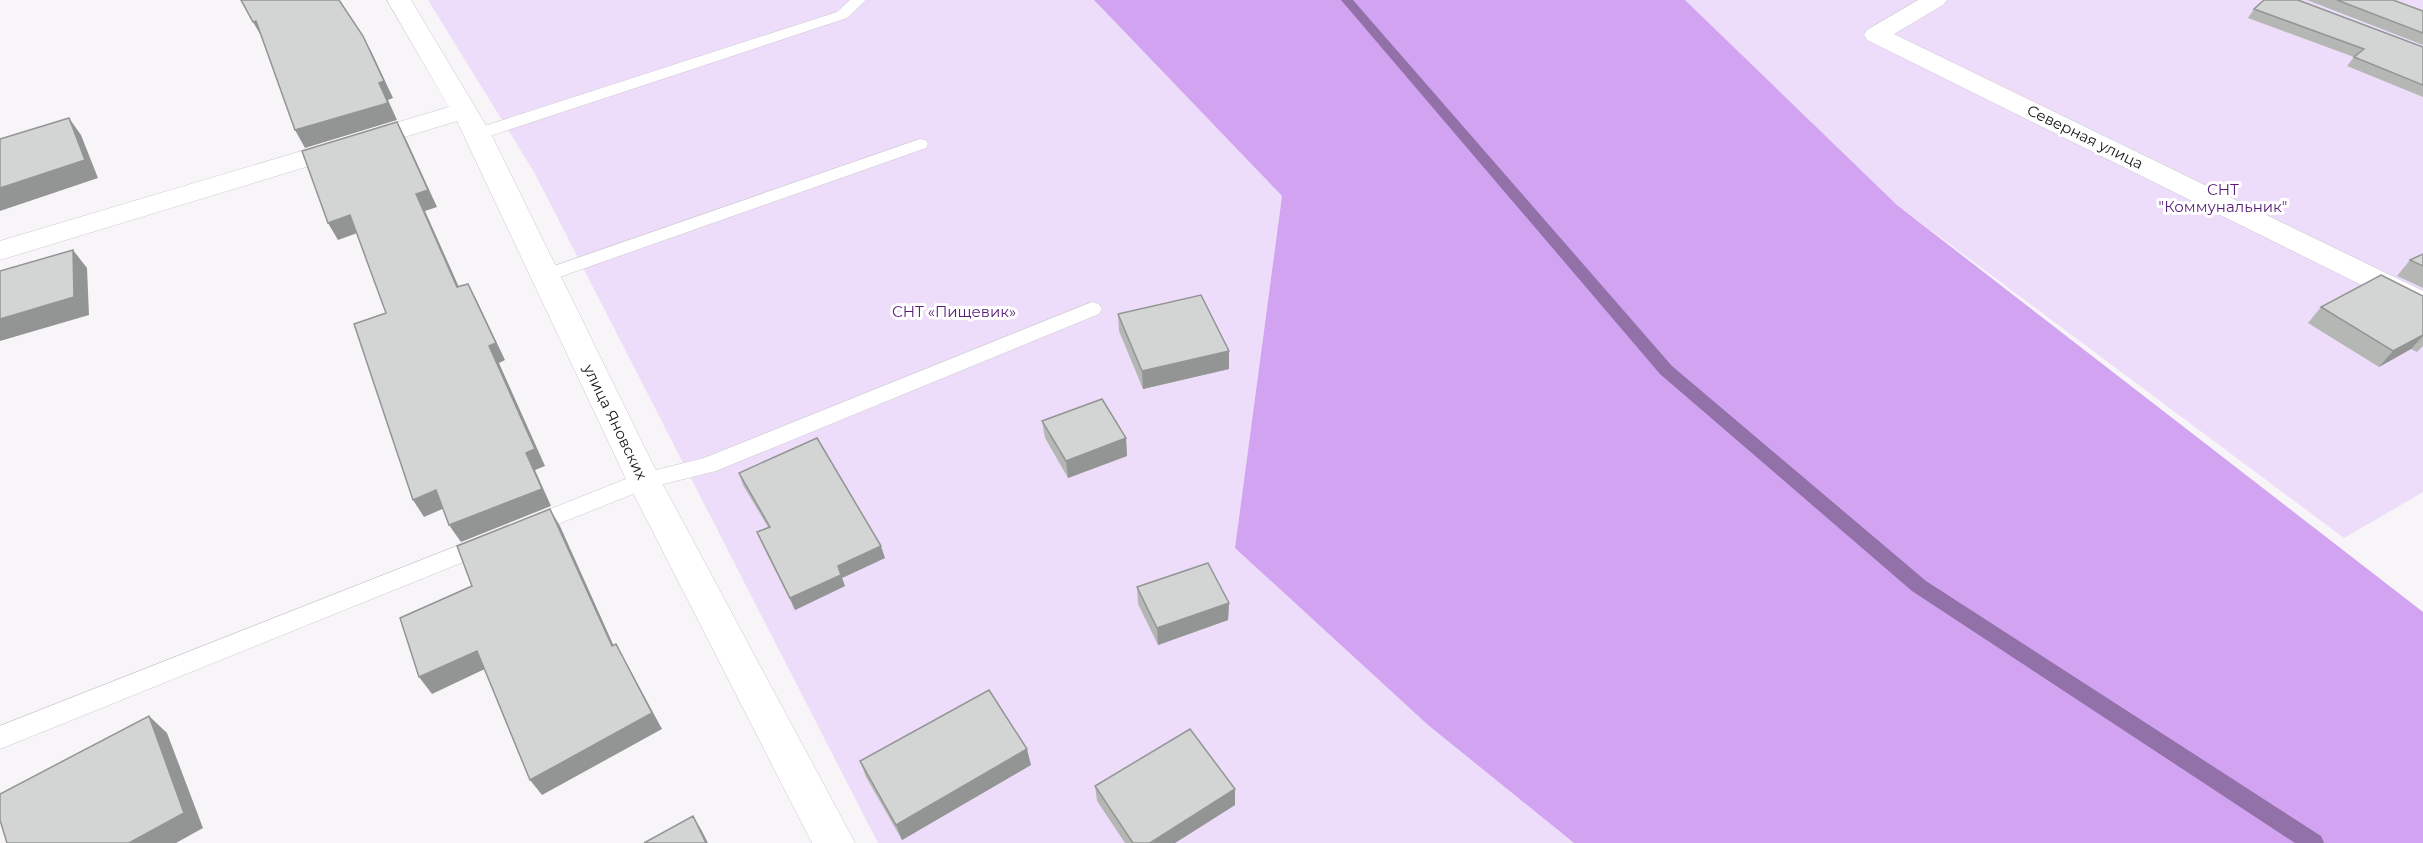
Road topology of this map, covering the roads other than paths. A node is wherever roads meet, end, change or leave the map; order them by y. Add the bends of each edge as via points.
1 (399, 0) edge
2 (859, 0) edge
3 (1935, 0) edge
4 (472, 122) junction
5 (920, 144) dead end
6 (0, 251) edge
7 (544, 276) junction
8 (2423, 303) edge
9 (1092, 309) dead end
10 (644, 481) junction
11 (0, 738) edge
12 (834, 843) edge

1 - 4 street, улица Яновских
2 - 4 lane via 842,15
3 - 8 street, Северная улица via 1876,35
4 - 6 street
4 - 7 street, улица Яновских
5 - 7 lane
7 - 10 street, улица Яновских
9 - 10 lane via 708,465
10 - 11 lane
10 - 12 street, улица Яновских

